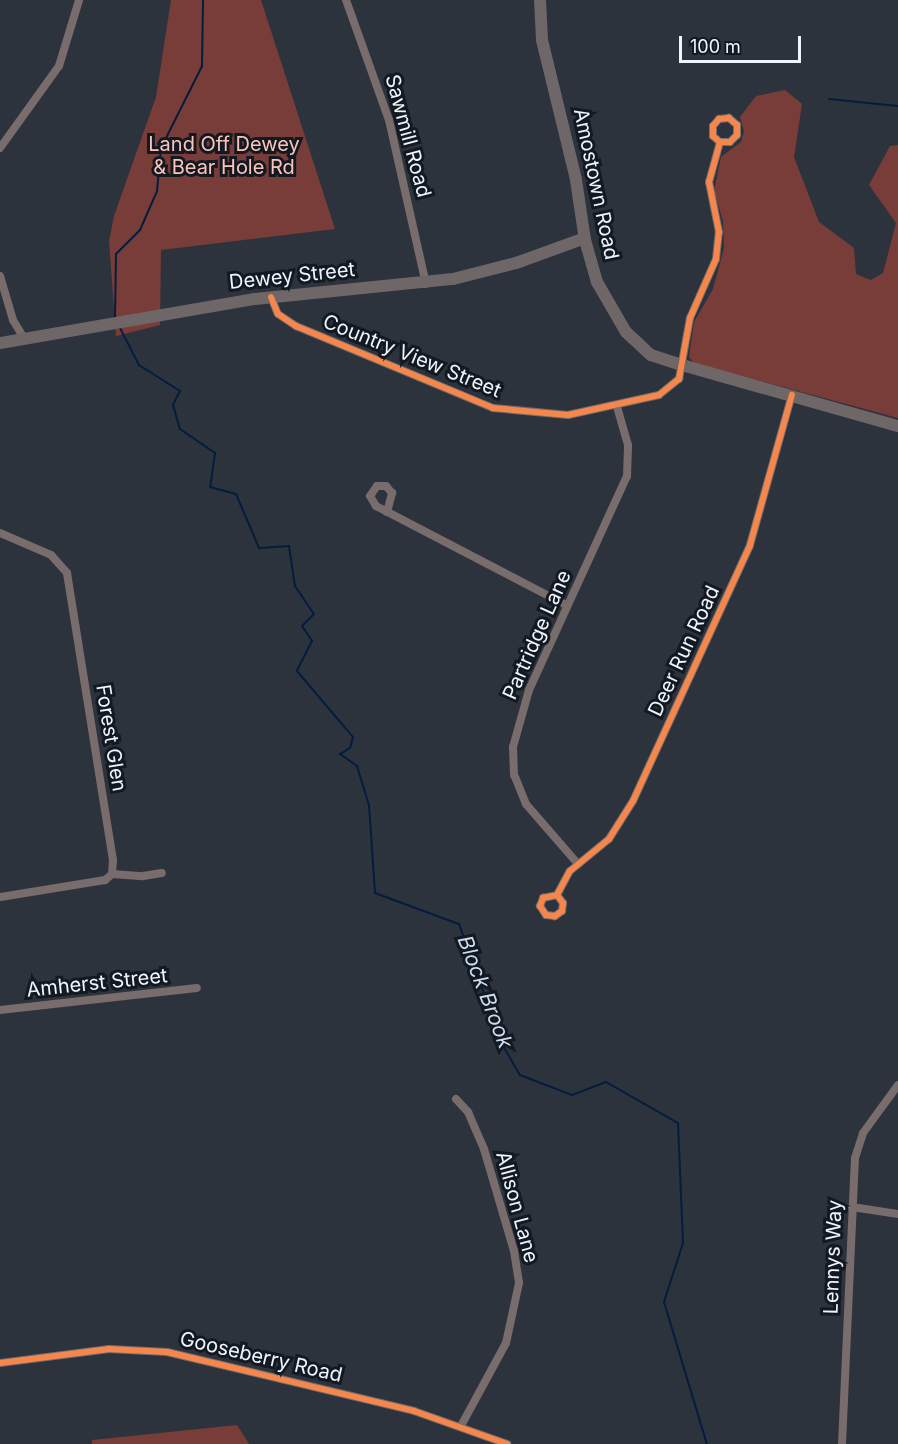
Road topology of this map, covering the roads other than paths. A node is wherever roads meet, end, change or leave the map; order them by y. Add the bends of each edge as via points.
1 (79, 0) edge
2 (346, 0) edge
3 (540, 0) edge
4 (720, 142) dead end
5 (0, 148) edge
6 (585, 238) junction
7 (0, 276) edge
8 (426, 284) junction
9 (271, 297) junction
10 (24, 338) junction
11 (0, 343) edge
12 (682, 365) junction
13 (792, 395) junction
14 (617, 407) junction
15 (898, 426) edge
16 (387, 512) dead end
17 (0, 533) edge
18 (568, 606) junction
19 (578, 864) junction
20 (162, 873) dead end
21 (112, 874) junction
22 (557, 895) dead end
23 (0, 897) edge
24 (197, 988) dead end
25 (0, 1010) edge
26 (898, 1085) edge
27 (456, 1099) dead end
28 (852, 1207) junction
29 (898, 1214) edge
30 (0, 1363) edge
31 (461, 1426) junction
32 (507, 1444) edge
33 (842, 1444) edge

1 - 5 street via 59,66
2 - 8 street, Sawmill Road via 384,105
3 - 6 main road, Amostown Road via 543,40 576,180
4 - 12 street, Country View Street via 709,182 719,248 707,286 690,318
6 - 8 main road, Dewey Street via 501,268
6 - 12 main road, Amostown Road via 597,282 626,332 651,355
7 - 10 street via 13,320
8 - 9 main road, Dewey Street
9 - 10 main road, Dewey Street
9 - 14 street, Country View Street via 276,312 296,326 493,408 552,416
10 - 11 main road, Dewey Street
12 - 13 main road, Amostown Road
12 - 14 street, Country View Street via 680,379 670,390
13 - 15 main road, Amostown Road
13 - 19 street, Deer Run Road via 758,524 736,577 628,812 609,839
14 - 18 street, Partridge Lane via 628,445 627,476
16 - 18 street
17 - 21 street, Forest Glen via 51,555 67,573 76,610
18 - 19 street, Partridge Lane via 523,706 514,738 513,766 526,804
19 - 22 street, Deer Run Road
20 - 21 street
21 - 23 street via 91,883
24 - 25 street, Amherst Street
26 - 28 street, Lennys Way via 859,1140
27 - 31 street, Allison Lane via 468,1112 484,1149 514,1251 519,1283 506,1343
28 - 29 street
28 - 33 street, Lennys Way
30 - 31 street, Gooseberry Road via 118,1349 167,1352 366,1398
31 - 32 street, Gooseberry Road

